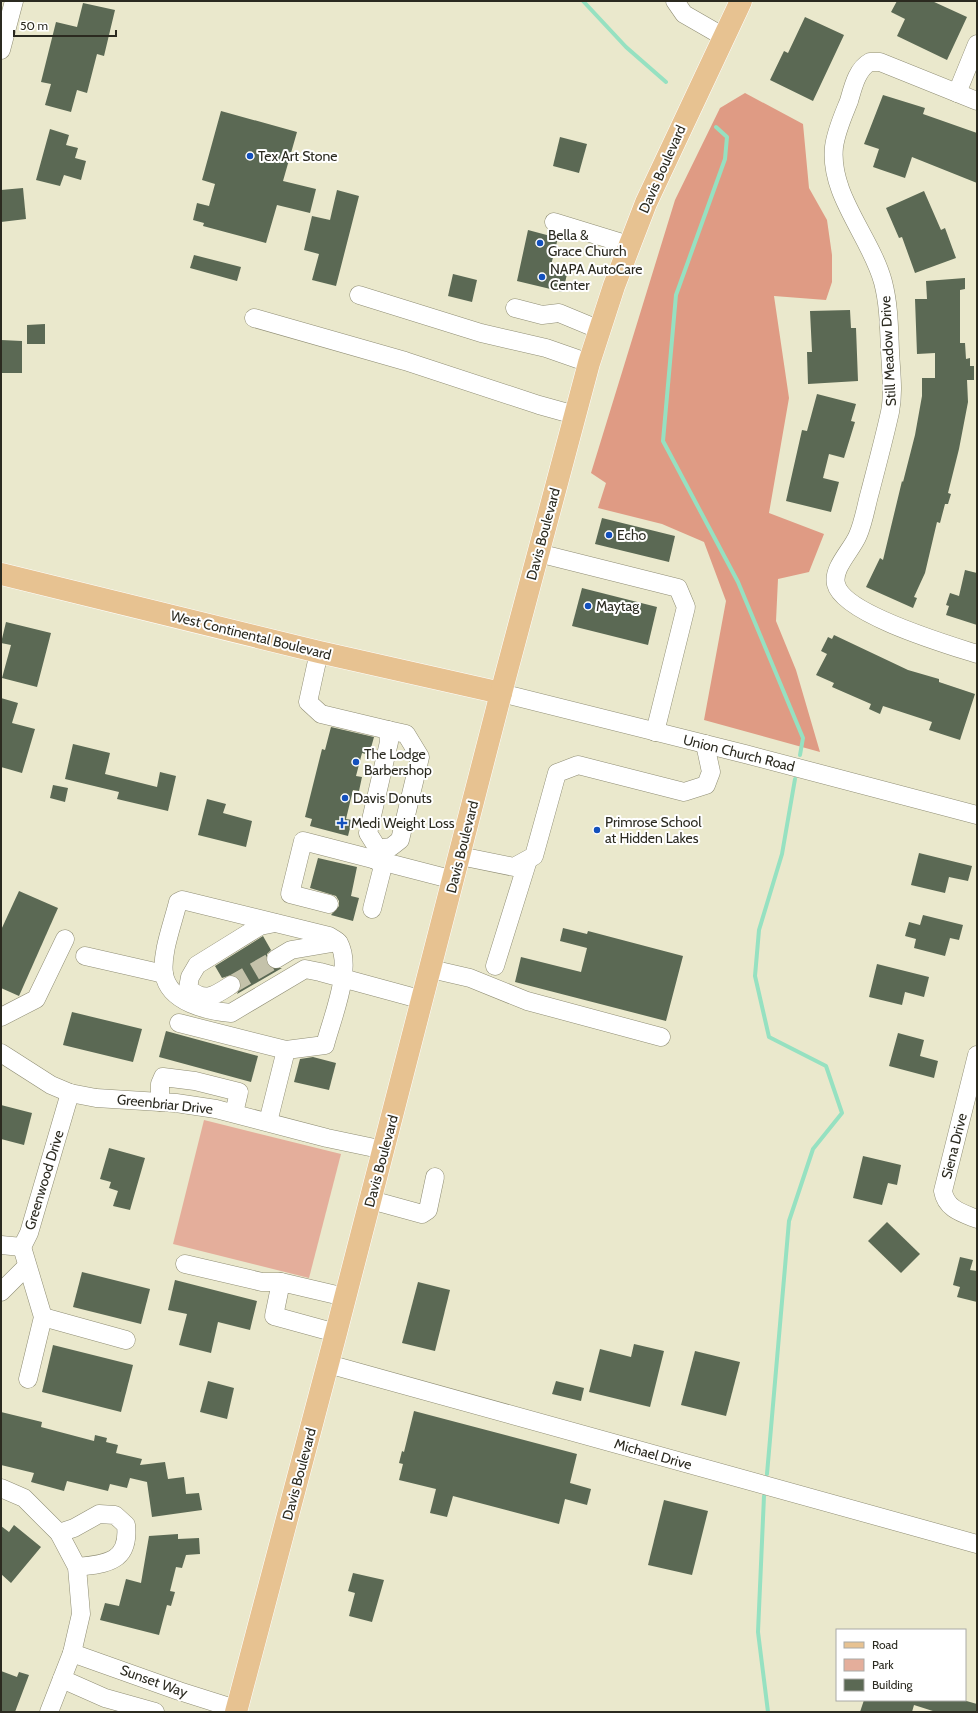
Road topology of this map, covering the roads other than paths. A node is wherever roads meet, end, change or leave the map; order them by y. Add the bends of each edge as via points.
1 (14, 1) edge
2 (675, 1) edge
3 (741, 1) edge
4 (724, 37) junction
5 (977, 44) edge
6 (1, 50) edge
7 (957, 93) junction
8 (977, 101) edge
9 (554, 222) dead end
10 (629, 245) junction
11 (359, 295) dead end
12 (515, 308) dead end
13 (254, 318) dead end
14 (600, 330) junction
15 (589, 362) junction
16 (575, 415) junction
17 (538, 553) junction
18 (1, 574) edge
19 (319, 652) junction
20 (977, 654) edge
21 (501, 693) junction
22 (388, 730) junction
23 (655, 732) junction
24 (705, 744) junction
25 (977, 815) edge
26 (460, 856) junction
27 (379, 857) junction
28 (528, 860) junction
29 (454, 880) junction
30 (329, 904) dead end
31 (372, 909) dead end
32 (275, 923) junction
33 (65, 939) dead end
34 (338, 942) junction
35 (85, 956) dead end
36 (276, 958) tunnel mouth
37 (495, 966) dead end
38 (431, 969) junction
39 (164, 974) junction
40 (343, 979) junction
41 (231, 986) tunnel mouth
42 (423, 1000) junction
43 (1, 1017) edge
44 (178, 1023) dead end
45 (661, 1037) dead end
46 (286, 1050) junction
47 (1, 1053) edge
48 (977, 1056) edge
49 (70, 1093) junction
50 (160, 1102) junction
51 (234, 1114) junction
52 (268, 1122) junction
53 (384, 1150) junction
54 (435, 1177) dead end
55 (371, 1200) junction
56 (977, 1219) edge
57 (1, 1245) edge
58 (22, 1247) junction
59 (185, 1264) dead end
60 (27, 1266) junction
61 (281, 1282) junction
62 (1, 1291) edge
63 (345, 1297) junction
64 (43, 1317) junction
65 (336, 1333) junction
66 (126, 1340) dead end
67 (328, 1364) junction
68 (28, 1379) dead end
69 (1, 1488) edge
70 (59, 1532) junction
71 (977, 1544) edge
72 (77, 1567) junction
73 (72, 1653) junction
74 (62, 1679) junction
75 (236, 1710) edge
76 (49, 1712) edge
77 (156, 1712) edge

1 - 6 street
2 - 4 street via 684,14
3 - 4 main road, Davis Boulevard
4 - 10 main road, Davis Boulevard via 663,164
5 - 7 street
7 - 8 street
7 - 20 street, Still Meadow Drive via 880,62 870,62 861,69 834,146 834,168 840,189 873,253 884,284 888,310 892,403 862,523 854,544 838,567 836,584 848,600 885,621 918,635
9 - 10 street
10 - 14 main road, Davis Boulevard
11 - 15 street via 481,333 546,348
12 - 14 street via 542,315 559,313
13 - 16 street via 405,361
14 - 15 main road, Davis Boulevard
15 - 16 main road, Davis Boulevard
16 - 17 main road, Davis Boulevard
17 - 21 main road, Davis Boulevard
17 - 23 street via 678,588 686,607
18 - 19 main road, West Continental Boulevard
19 - 21 main road, West Continental Boulevard
19 - 22 street via 308,702 320,714
21 - 23 street, Union Church Road
21 - 26 main road, Davis Boulevard
22 - 27 street via 390,742 368,833
22 - 27 street via 406,734 420,757 400,840
23 - 24 street, Union Church Road
24 - 25 street, Union Church Road
24 - 28 street via 711,772 706,785 684,792 578,765 557,773 534,856
26 - 28 street via 514,867
26 - 29 main road, Davis Boulevard
27 - 29 street
27 - 30 street via 303,841 290,894
27 - 31 street
28 - 37 street
29 - 38 main road, Davis Boulevard
32 - 34 street via 329,936
32 - 39 street via 182,900 178,902 164,959
32 - 41 street via 260,926 198,965 190,977 188,988 206,998
33 - 43 street via 36,999
34 - 36 street via 291,950
34 - 40 street via 343,956
35 - 39 street
38 - 42 main road, Davis Boulevard
38 - 45 street via 470,978 527,1001
39 - 40 street via 168,984 177,994 192,1005 231,1013 305,969
40 - 42 street
40 - 46 street via 325,1045
42 - 53 main road, Davis Boulevard
44 - 46 street
46 - 52 street
47 - 49 street, Greenbriar Drive via 51,1085
48 - 56 street, Siena Drive via 943,1192 947,1203
49 - 50 street, Greenbriar Drive via 96,1098
49 - 58 street, Greenwood Drive via 29,1233
50 - 51 street, Greenbriar Drive
50 - 51 street via 162,1077 195,1081 239,1092
51 - 52 street, Greenbriar Drive
52 - 53 street, Greenbriar Drive
53 - 55 main road, Davis Boulevard
54 - 55 street via 428,1210 422,1214
55 - 63 main road, Davis Boulevard
57 - 58 street, Greenwood Drive
58 - 60 street
59 - 61 street via 262,1282
60 - 62 street
60 - 64 street
61 - 63 street
61 - 65 street via 274,1316
63 - 65 main road, Davis Boulevard
64 - 66 street
64 - 68 street
65 - 67 main road, Davis Boulevard
67 - 71 street, Michael Drive
67 - 75 main road, Davis Boulevard
69 - 70 street via 24,1498
70 - 72 street
70 - 72 street via 74,1528 99,1514 115,1515 126,1525 127,1539 123,1550 112,1561
72 - 73 street via 81,1614
73 - 74 street
73 - 75 street, Sunset Way
74 - 76 street
74 - 77 street, Sunset Way via 105,1698

